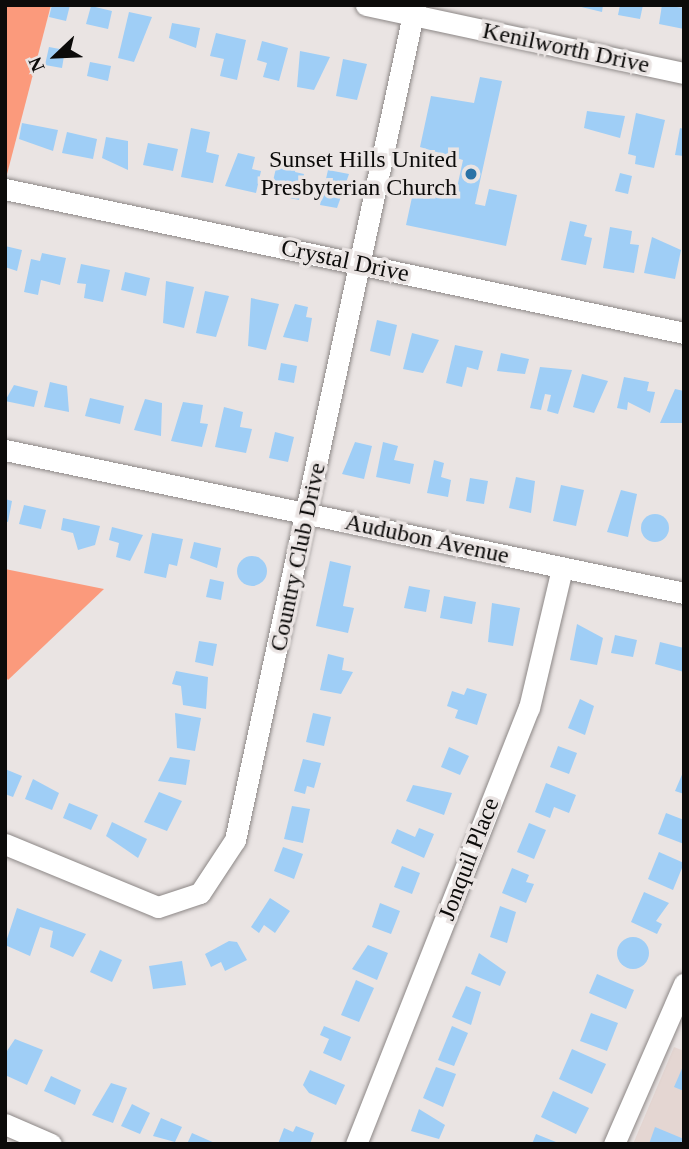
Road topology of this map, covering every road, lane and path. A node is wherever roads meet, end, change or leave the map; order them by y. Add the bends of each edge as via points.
1 (366, 5) edge
2 (414, 10) edge
3 (684, 73) edge
4 (5, 189) edge
5 (358, 264) junction
6 (684, 333) edge
7 (5, 450) edge
8 (309, 513) junction
9 (562, 568) junction
10 (684, 593) edge
11 (5, 844) edge
12 (684, 984) edge
13 (677, 1020) edge
14 (5, 1124) edge
15 (51, 1144) edge
16 (356, 1144) edge
17 (614, 1144) edge

1 - 2 street, Kenilworth Drive
2 - 3 street, Kenilworth Drive
2 - 5 street, Country Club Drive
4 - 5 street, Crystal Drive
5 - 6 street, Crystal Drive
5 - 8 street, Country Club Drive
7 - 8 street, Audubon Avenue
8 - 9 street, Audubon Avenue
8 - 11 street, Country Club Drive via 235,840 200,893 158,907
9 - 10 street, Audubon Avenue
9 - 16 street, Jonquil Place via 528,709
12 - 13 street
13 - 17 street
14 - 15 street

